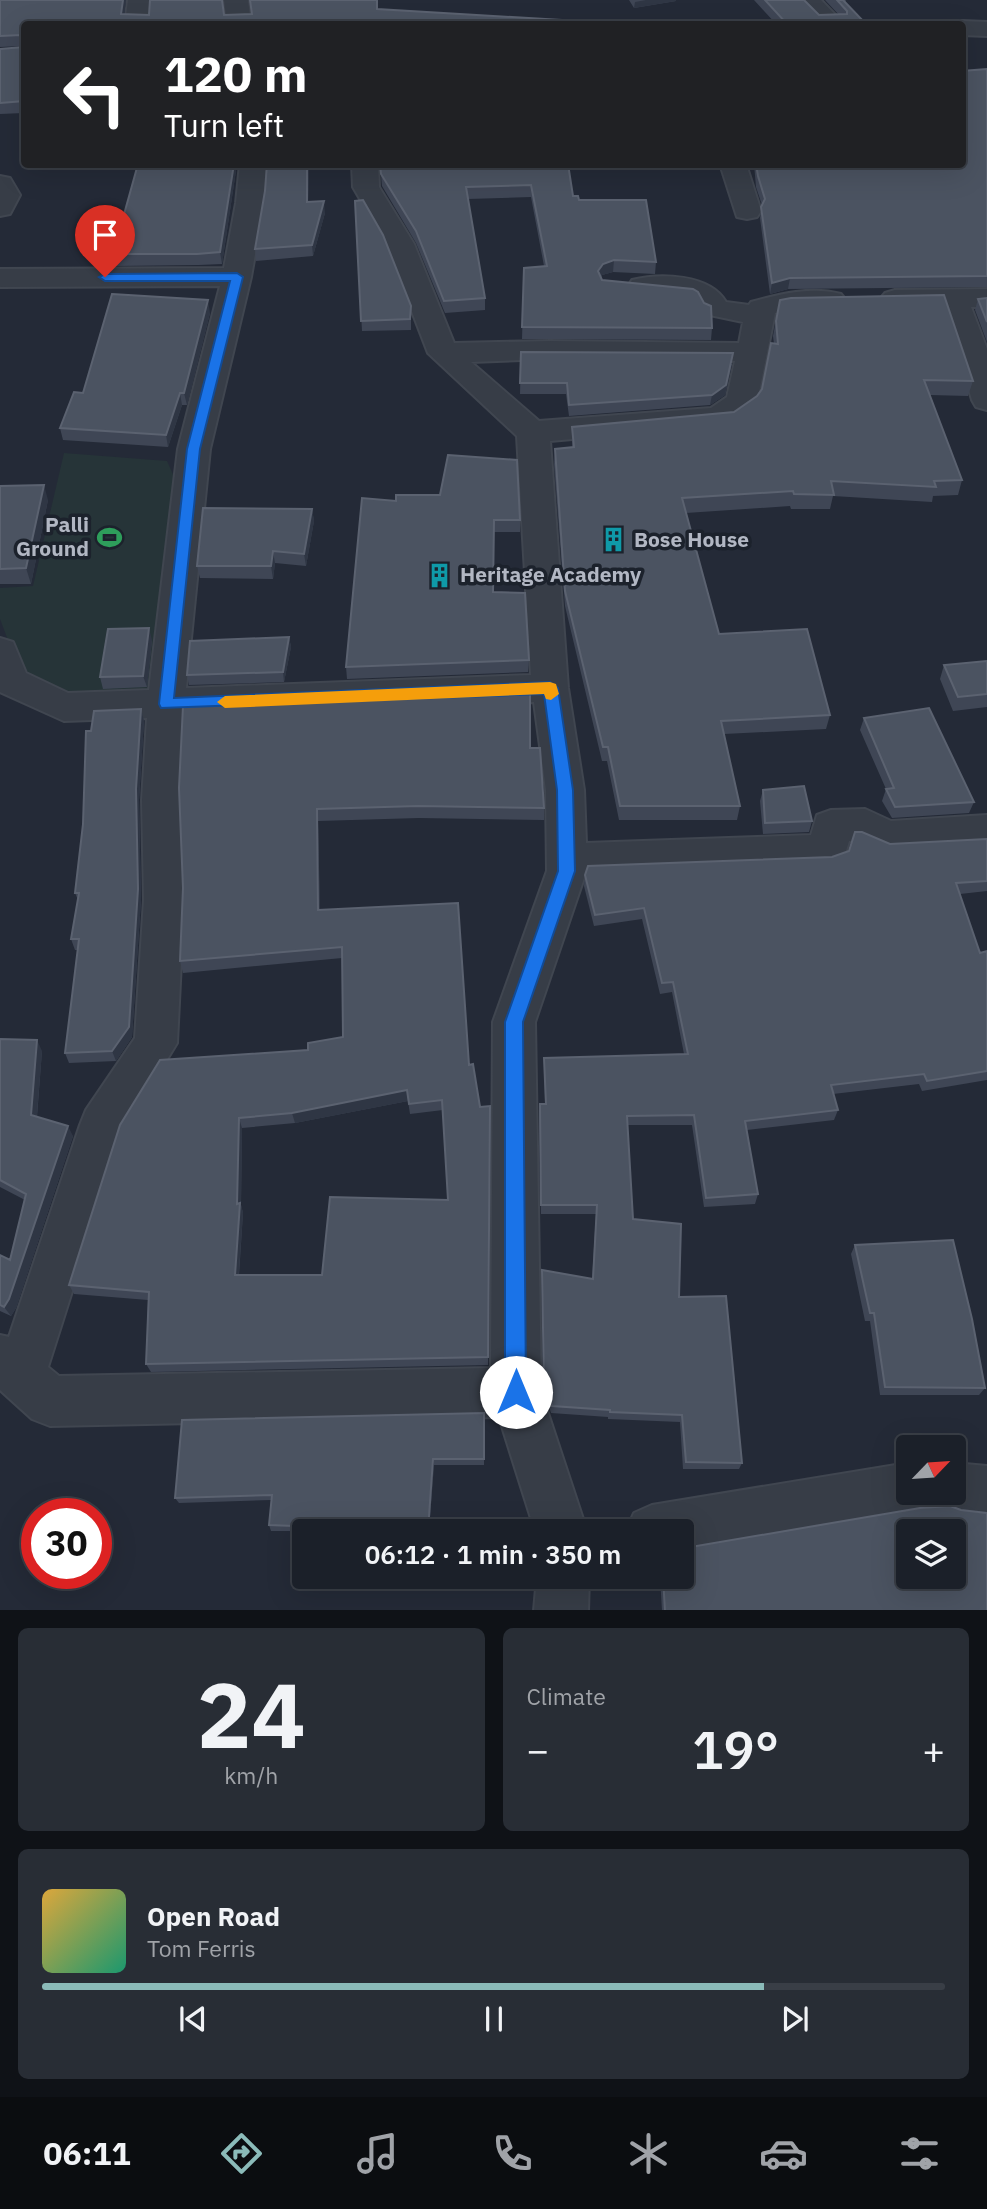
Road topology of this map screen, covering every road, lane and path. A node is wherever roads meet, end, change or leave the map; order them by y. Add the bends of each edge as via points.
1 (140, 0) edge
2 (236, 0) edge
3 (807, 0) edge
4 (137, 21) edge
5 (239, 21) edge
6 (827, 21) edge
7 (966, 28) edge
8 (987, 29) edge
9 (253, 168) edge
10 (365, 168) edge
11 (734, 168) edge
12 (0, 184) edge
13 (0, 208) edge
14 (747, 211) dead end
15 (237, 277) junction
16 (0, 278) edge
17 (613, 284) edge
18 (952, 298) junction
19 (987, 298) edge
20 (759, 315) junction
21 (751, 352) junction
22 (443, 353) junction
23 (987, 400) edge
24 (532, 432) junction
25 (0, 651) edge
26 (550, 688) junction
27 (166, 704) junction
28 (987, 831) edge
29 (566, 860) junction
30 (10, 1366) edge
31 (516, 1392) junction
32 (966, 1490) edge
33 (896, 1491) edge
34 (987, 1492) edge
35 (557, 1519) edge
36 (694, 1524) edge
37 (562, 1589) edge
38 (561, 1610) edge

1 - 4 street
2 - 5 street
3 - 6 street
7 - 8 street
9 - 15 street
10 - 22 street via 366,187 400,244
11 - 14 street
12 - 13 street via 6,195
15 - 16 street
15 - 27 street via 194,449
17 - 20 street via 699,290 712,299 715,308
18 - 19 street
18 - 20 street via 788,301 761,307
18 - 23 street via 965,325
20 - 21 street
21 - 22 street
21 - 24 street via 742,402 719,418
22 - 24 street
24 - 26 street
25 - 27 street via 10,682 64,707
26 - 27 street
26 - 29 street via 565,790
27 - 30 street via 161,800 164,900 156,1044 102,1125
28 - 29 street via 886,836 865,825 831,826 829,850
29 - 31 street via 567,871 514,1022
30 - 31 street via 50,1401
31 - 35 street
32 - 34 street
33 - 36 street
37 - 38 street

